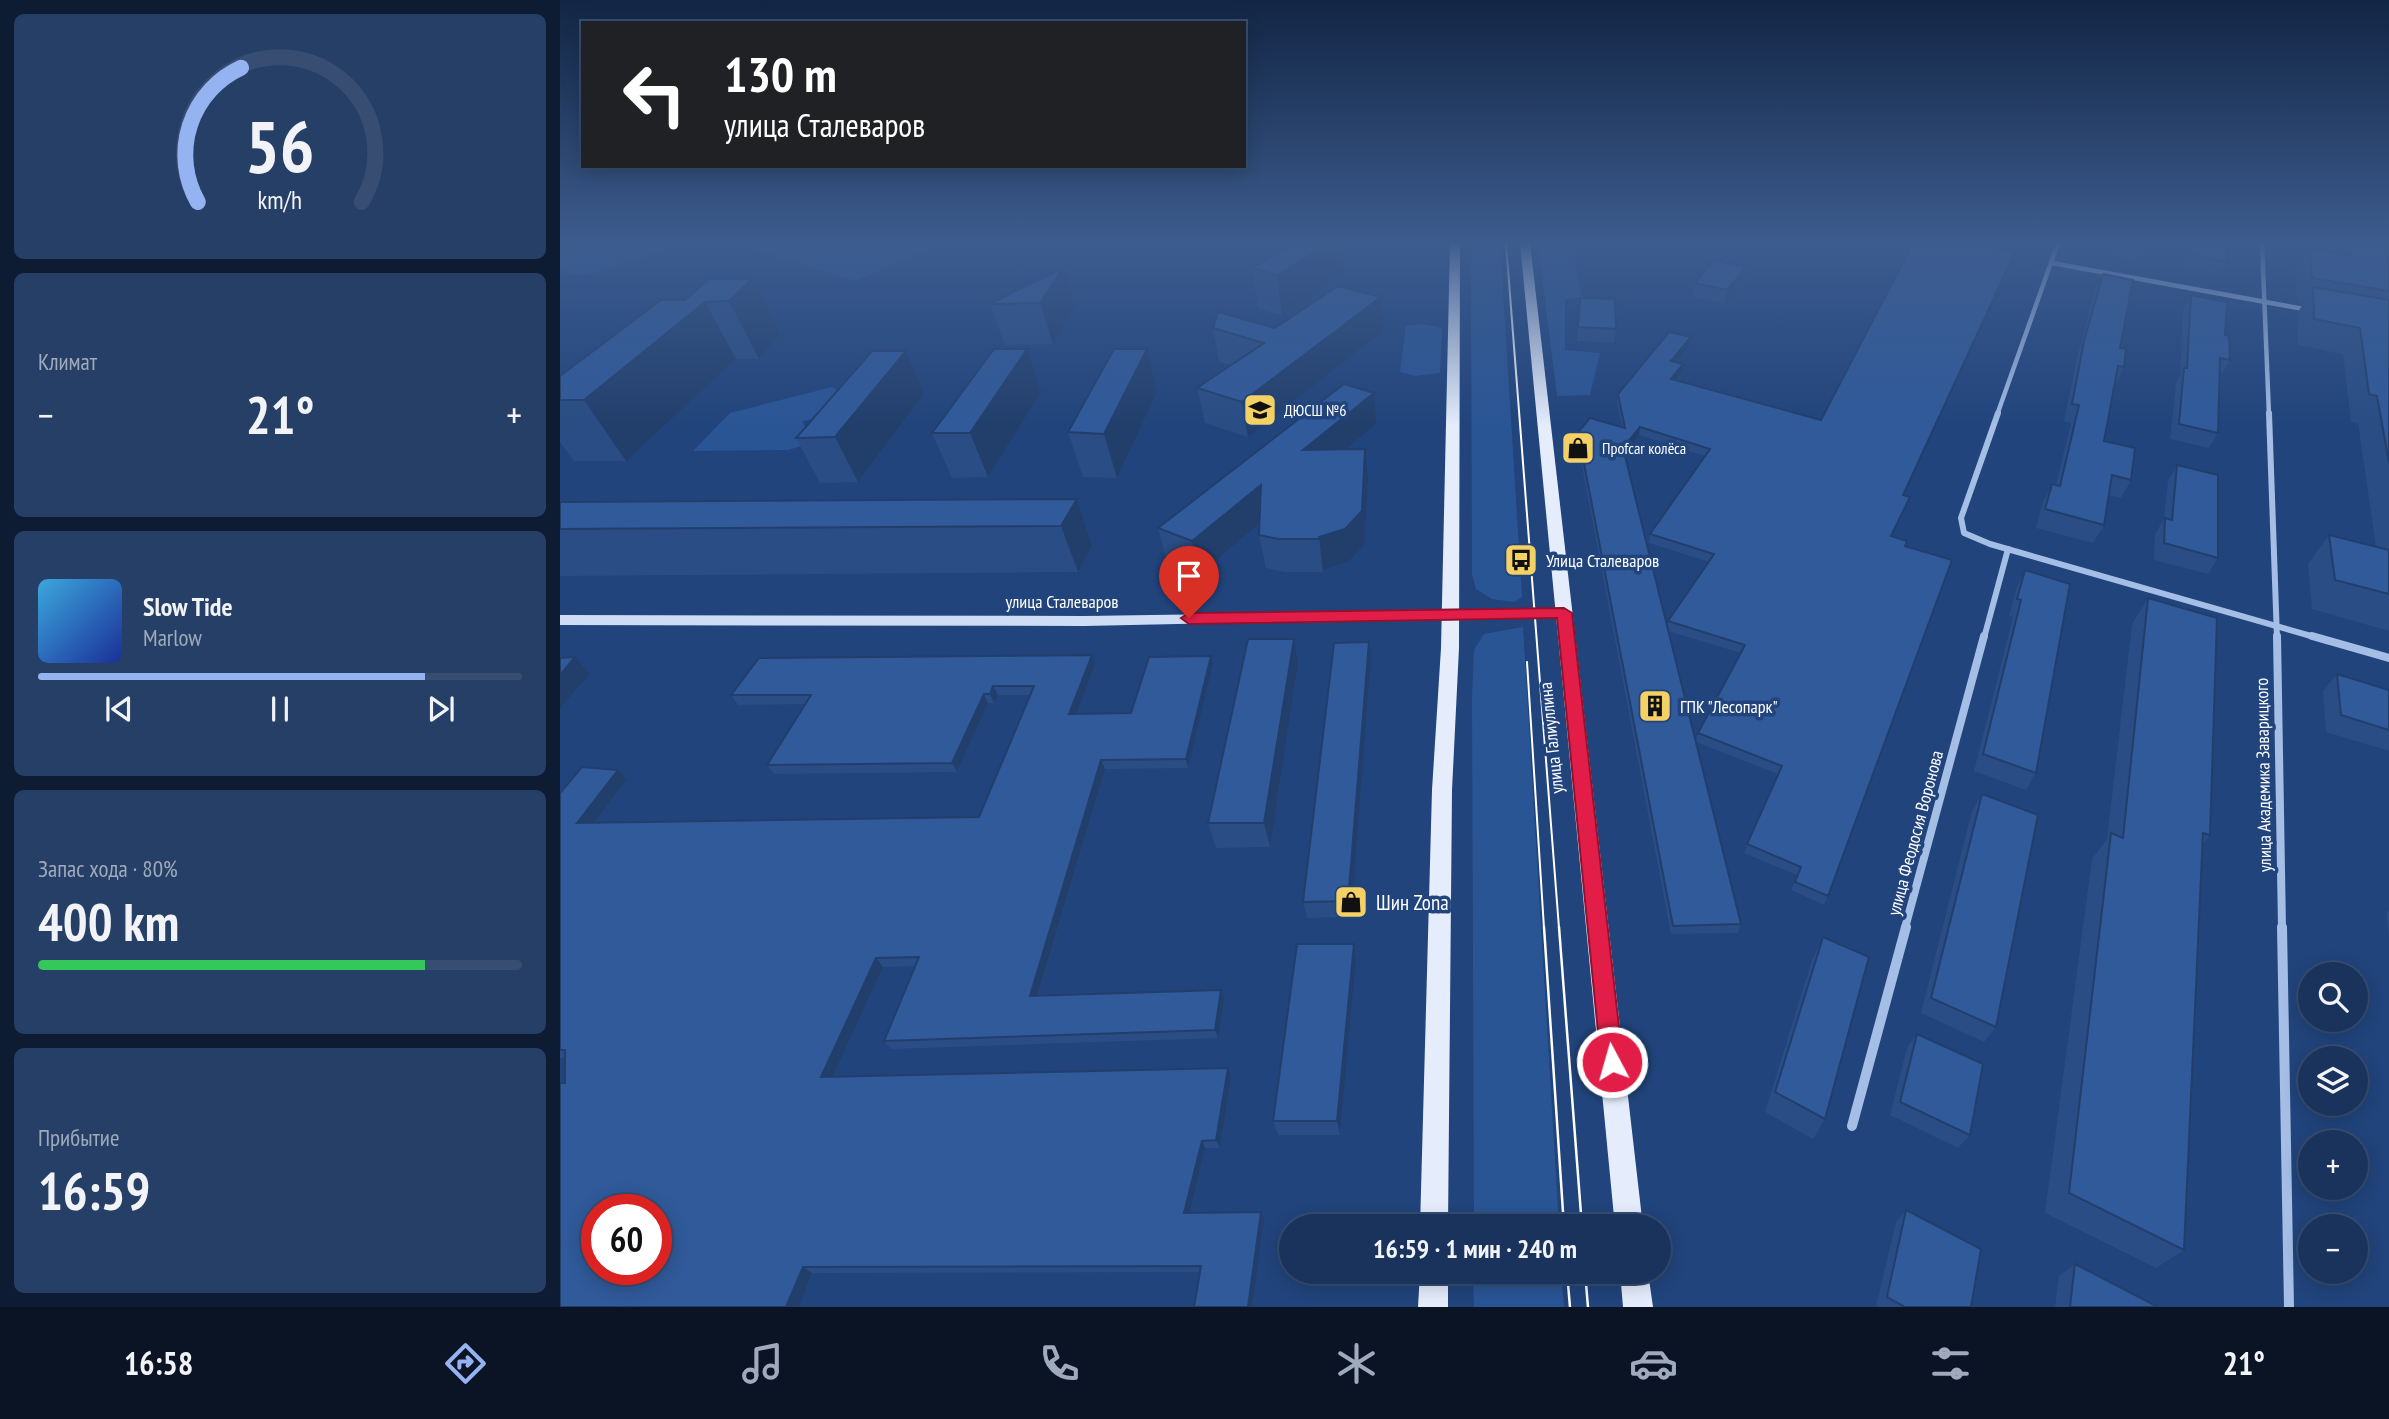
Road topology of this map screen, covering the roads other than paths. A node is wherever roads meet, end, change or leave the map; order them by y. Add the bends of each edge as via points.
1 (1454, 304) edge
2 (1531, 304) edge
3 (2037, 304) edge
4 (2266, 304) edge
5 (2277, 304) edge
6 (2320, 312) edge
7 (2008, 549) junction
8 (1451, 613) junction
9 (1564, 613) junction
10 (560, 620) edge
11 (2276, 626) junction
12 (2389, 658) edge
13 (1852, 1126) dead end
14 (1434, 1214) edge
15 (1628, 1214) edge
16 (1433, 1284) edge
17 (1635, 1284) edge
18 (1433, 1307) edge
19 (1638, 1307) edge
20 (2289, 1307) edge

1 - 8 main road
2 - 9 main road, улица Галиуллина
3 - 7 street via 1961,518 1964,533
4 - 11 street, улица Академика Заварицкого
5 - 6 street
7 - 11 street
7 - 13 street, улица Феодосия Воронова
8 - 9 main road, улица Сталеваров
8 - 10 main road, улица Сталеваров via 1084,621
8 - 14 main road via 1442,803
9 - 15 main road, улица Галиуллина
11 - 12 street
11 - 20 street, улица Академика Заварицкого
16 - 18 main road
17 - 19 main road

